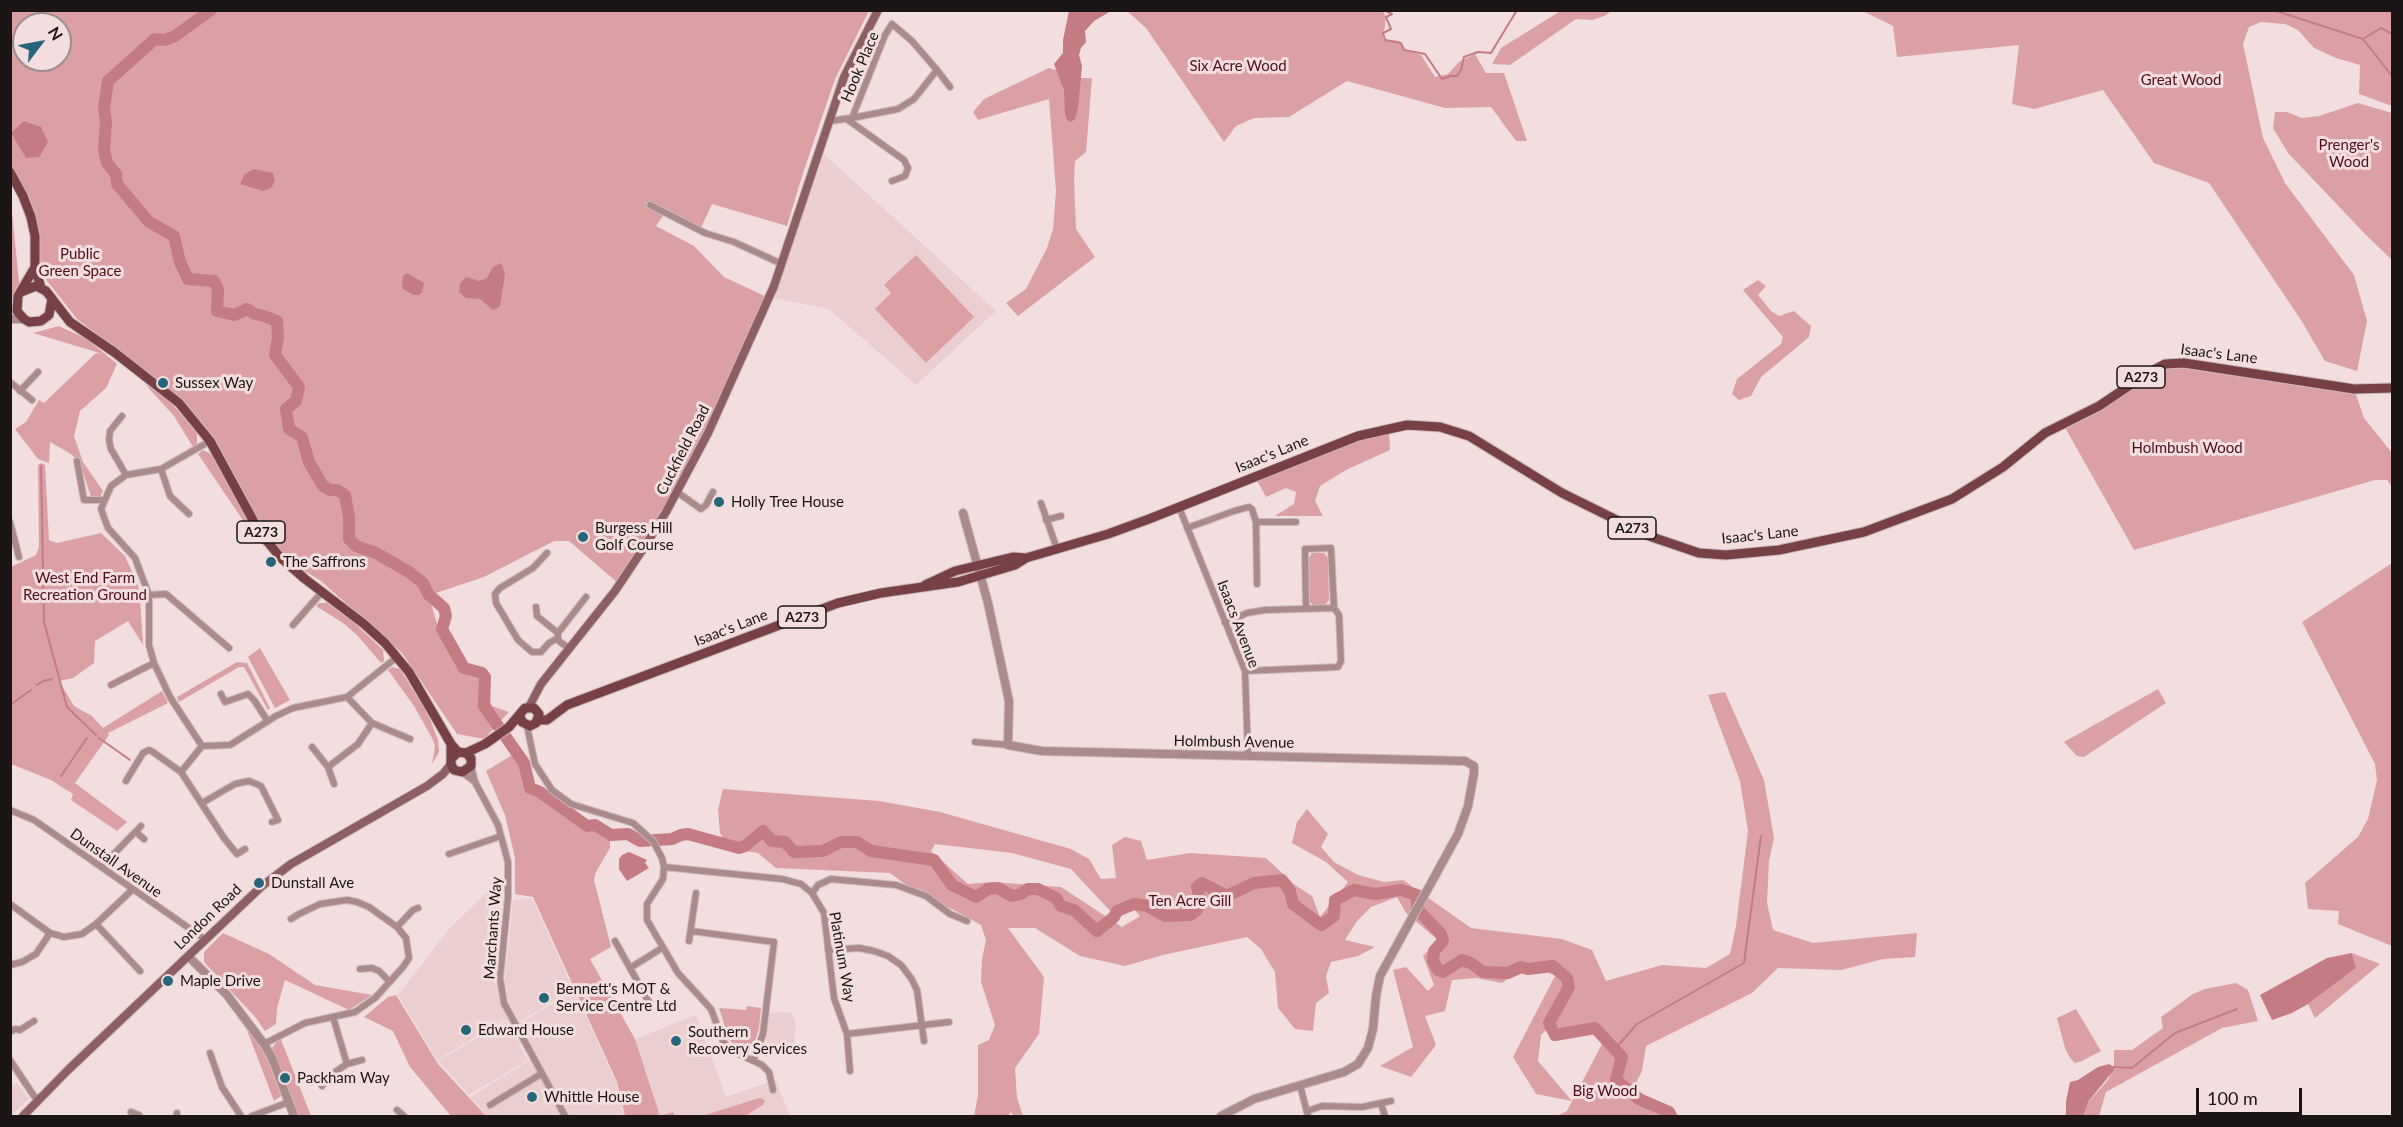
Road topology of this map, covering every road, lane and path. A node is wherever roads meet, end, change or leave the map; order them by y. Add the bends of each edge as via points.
1 (878, 10) edge
2 (937, 70) junction
3 (950, 87) dead end
4 (850, 119) junction
5 (830, 121) junction
6 (10, 172) edge
7 (892, 181) dead end
8 (650, 205) dead end
9 (782, 264) junction
10 (35, 267) junction
11 (41, 288) junction
12 (21, 292) junction
13 (52, 299) junction
14 (13, 307) edge
15 (46, 318) junction
16 (10, 319) edge
17 (24, 319) junction
18 (70, 322) junction
19 (38, 372) dead end
20 (10, 382) edge
21 (2392, 388) edge
22 (20, 391) junction
23 (32, 400) dead end
24 (122, 416) dead end
25 (210, 441) junction
26 (77, 461) dead end
27 (161, 469) junction
28 (126, 476) junction
29 (676, 492) junction
30 (713, 492) dead end
31 (103, 500) junction
32 (1041, 503) dead end
33 (1179, 507) junction
34 (963, 513) dead end
35 (189, 514) dead end
36 (1061, 516) dead end
37 (1046, 519) junction
38 (10, 522) edge
39 (1256, 522) junction
40 (1296, 522) dead end
41 (1187, 528) junction
42 (1057, 549) junction
43 (547, 553) dead end
44 (19, 557) dead end
45 (978, 571) junction
46 (1257, 584) dead end
47 (322, 592) junction
48 (149, 595) junction
49 (586, 597) dead end
50 (536, 607) dead end
51 (1334, 608) junction
52 (1306, 609) junction
53 (1226, 623) junction
54 (293, 625) dead end
55 (558, 637) junction
56 (229, 648) dead end
57 (570, 649) junction
58 (397, 657) junction
59 (154, 663) junction
60 (1245, 671) junction
61 (111, 685) dead end
62 (221, 694) dead end
63 (347, 697) junction
64 (531, 718) junction
65 (267, 720) junction
66 (372, 723) junction
67 (410, 739) dead end
68 (975, 742) dead end
69 (486, 744) junction
70 (1008, 745) junction
71 (202, 746) junction
72 (312, 747) dead end
73 (1248, 755) junction
74 (458, 762) junction
75 (471, 764) junction
76 (328, 767) junction
77 (181, 772) junction
78 (126, 781) dead end
79 (475, 782) junction
80 (334, 784) dead end
81 (202, 803) junction
82 (10, 810) edge
83 (272, 822) dead end
84 (141, 826) dead end
85 (135, 832) junction
86 (501, 836) junction
87 (144, 839) dead end
88 (245, 849) dead end
89 (449, 854) dead end
90 (101, 867) junction
91 (664, 867) junction
92 (132, 890) junction
93 (812, 892) junction
94 (696, 893) dead end
95 (10, 904) edge
96 (418, 908) dead end
97 (291, 920) dead end
98 (967, 921) dead end
99 (96, 924) junction
100 (397, 927) junction
101 (691, 931) junction
102 (50, 933) junction
103 (206, 940) junction
104 (615, 941) dead end
105 (689, 941) dead end
106 (662, 948) junction
107 (828, 950) junction
108 (189, 957) junction
109 (10, 965) edge
110 (630, 968) junction
111 (360, 969) dead end
112 (141, 971) dead end
113 (390, 982) junction
114 (650, 1004) dead end
115 (333, 1017) junction
116 (34, 1021) dead end
117 (949, 1022) dead end
118 (923, 1024) junction
119 (10, 1032) edge
120 (847, 1034) junction
121 (924, 1041) dead end
122 (264, 1044) junction
123 (210, 1053) dead end
124 (754, 1059) junction
125 (10, 1060) edge
126 (362, 1060) dead end
127 (347, 1064) junction
128 (850, 1071) dead end
129 (541, 1074) junction
130 (322, 1086) dead end
131 (1300, 1086) junction
132 (773, 1090) dead end
133 (38, 1099) junction
134 (1390, 1101) dead end
135 (289, 1102) junction
136 (1381, 1104) junction
137 (489, 1105) dead end
138 (397, 1110) dead end
139 (131, 1112) dead end
140 (140, 1113) edge
141 (1308, 1114) edge
142 (1227, 1115) edge
143 (23, 1116) edge
144 (241, 1116) edge
145 (252, 1116) edge
146 (294, 1116) edge
147 (404, 1116) edge
148 (565, 1116) edge
149 (1384, 1116) edge

1 - 5 main road via 844,76
2 - 3 street, Hook Place
2 - 4 street, Hook Place via 914,99 898,109
2 - 4 street, Hook Place via 892,24
4 - 5 street
4 - 7 street via 904,160 908,168 905,176
5 - 9 main road, Cuckfield Road
6 - 10 main road via 31,217
8 - 9 street via 705,233
9 - 29 main road, Cuckfield Road via 712,424
10 - 11 main road
10 - 12 main road
11 - 12 main road
11 - 13 main road
12 - 14 main road
13 - 15 main road via 52,310
13 - 18 main road, A273
14 - 17 main road
15 - 17 main road via 35,323
15 - 18 main road, A273
16 - 17 street
18 - 25 main road, A273 via 165,390
19 - 22 street
20 - 22 street
21 - 33 main road, Isaac's Lane / A273 via 2354,389 2184,363 2165,364 2099,406 2045,434 1952,499 1864,532 1768,551 1726,555 1699,552 1649,536 1562,493 1469,436 1424,424 1358,436
22 - 23 street
24 - 28 street via 111,430 109,440
25 - 27 street
25 - 47 main road, A273 via 267,541
26 - 31 street via 84,500
27 - 28 street
27 - 35 street via 170,496
28 - 31 street via 111,486
29 - 30 street via 701,509
29 - 57 main road, Cuckfield Road via 615,591
31 - 48 street via 101,509 108,528 135,558
32 - 37 street
33 - 41 street, Isaacs Avenue
33 - 42 main road, Isaac's Lane / A273
34 - 45 street
36 - 37 street
37 - 42 street
38 - 44 street
39 - 40 street
39 - 41 street via 1249,507
39 - 46 street
41 - 53 street, Isaacs Avenue
42 - 45 main road, Isaac's Lane / A273 via 1016,565
43 - 55 street via 533,568 500,588 495,600 518,640 531,652 541,651
45 - 64 main road, Isaac's Lane / A273 via 945,585 838,603 567,705 547,720
45 - 70 street via 1009,700
47 - 54 street
47 - 58 main road, A273 via 364,624
48 - 56 street via 166,594
48 - 59 street via 149,645
49 - 55 street
50 - 55 street via 537,616
51 - 52 street
51 - 52 street via 1331,548 1305,549
51 - 60 street via 1339,617 1338,667
52 - 53 street via 1265,610
53 - 60 street, Isaacs Avenue
55 - 57 street
57 - 64 main road, Cuckfield Road via 535,695
58 - 63 street
58 - 74 main road, A273 via 418,685
59 - 61 street
59 - 71 street via 170,697
60 - 73 street, Isaacs Avenue
62 - 65 street via 225,702 248,694
63 - 65 street via 293,708
63 - 66 street
64 - 69 main road, London Road / A273
64 - 91 street via 530,740 537,770 548,786 571,804 633,823 656,846
65 - 71 street via 230,746
66 - 67 street
66 - 76 street via 358,744
68 - 70 street
69 - 74 main road, London Road / A273
69 - 75 main road, London Road / A273
70 - 73 street, Holmbush Avenue via 1042,752
71 - 77 street
72 - 76 street
73 - 131 street, Holmbush Avenue via 1464,761 1471,763 1474,773 1458,834 1380,976 1368,1048 1358,1064 1344,1072
74 - 75 main road
74 - 79 street, Marchants Way
74 - 103 main road, London Road via 427,786 291,864
75 - 79 street, Marchants Way
76 - 80 street
77 - 78 street via 149,750 143,753
77 - 81 street
79 - 86 street, Marchants Way
81 - 83 street via 249,781 261,786 278,820
81 - 88 street via 237,854
82 - 90 street, Dunstall Avenue via 34,820
84 - 85 street
85 - 87 street
85 - 90 street
86 - 89 street
86 - 129 street, Marchants Way via 509,875 502,990 512,1020
90 - 92 street, Dunstall Avenue
91 - 93 street via 782,879
91 - 106 street via 663,879 647,904 647,920
92 - 99 street
92 - 103 street, Dunstall Avenue
93 - 98 street via 831,879 896,885 926,896
93 - 107 street, Platinum Way via 824,913
94 - 101 street
95 - 102 street
96 - 100 street
97 - 100 street via 320,904 346,900 369,907
99 - 102 street via 82,934 64,937
99 - 112 street
100 - 113 street via 406,938 409,958
101 - 105 street
101 - 124 street via 774,942 763,1034
102 - 109 street via 36,954
103 - 108 main road, London Road
104 - 110 street
106 - 110 street
106 - 124 street via 678,974 711,1009 730,1050
107 - 118 street via 874,951 901,965 917,990
107 - 120 street, Platinum Way via 834,998
108 - 122 street via 227,995
108 - 133 main road, London Road
110 - 114 street
111 - 113 street via 379,971
113 - 115 street via 355,1012
115 - 122 street via 306,1023
115 - 127 street
116 - 119 street
117 - 118 street
118 - 120 street
118 - 121 street
120 - 128 street, Platinum Way
122 - 135 street
123 - 144 street via 222,1087
124 - 132 street via 769,1072
125 - 133 street
126 - 127 street
127 - 130 street
129 - 137 street
129 - 148 street, Marchants Way
131 - 141 street
131 - 142 street, Holmbush Avenue via 1254,1099
133 - 143 main road, London Road
134 - 136 street
135 - 145 street
135 - 146 street
136 - 141 street via 1322,1106
136 - 149 street
138 - 147 street
139 - 140 street

